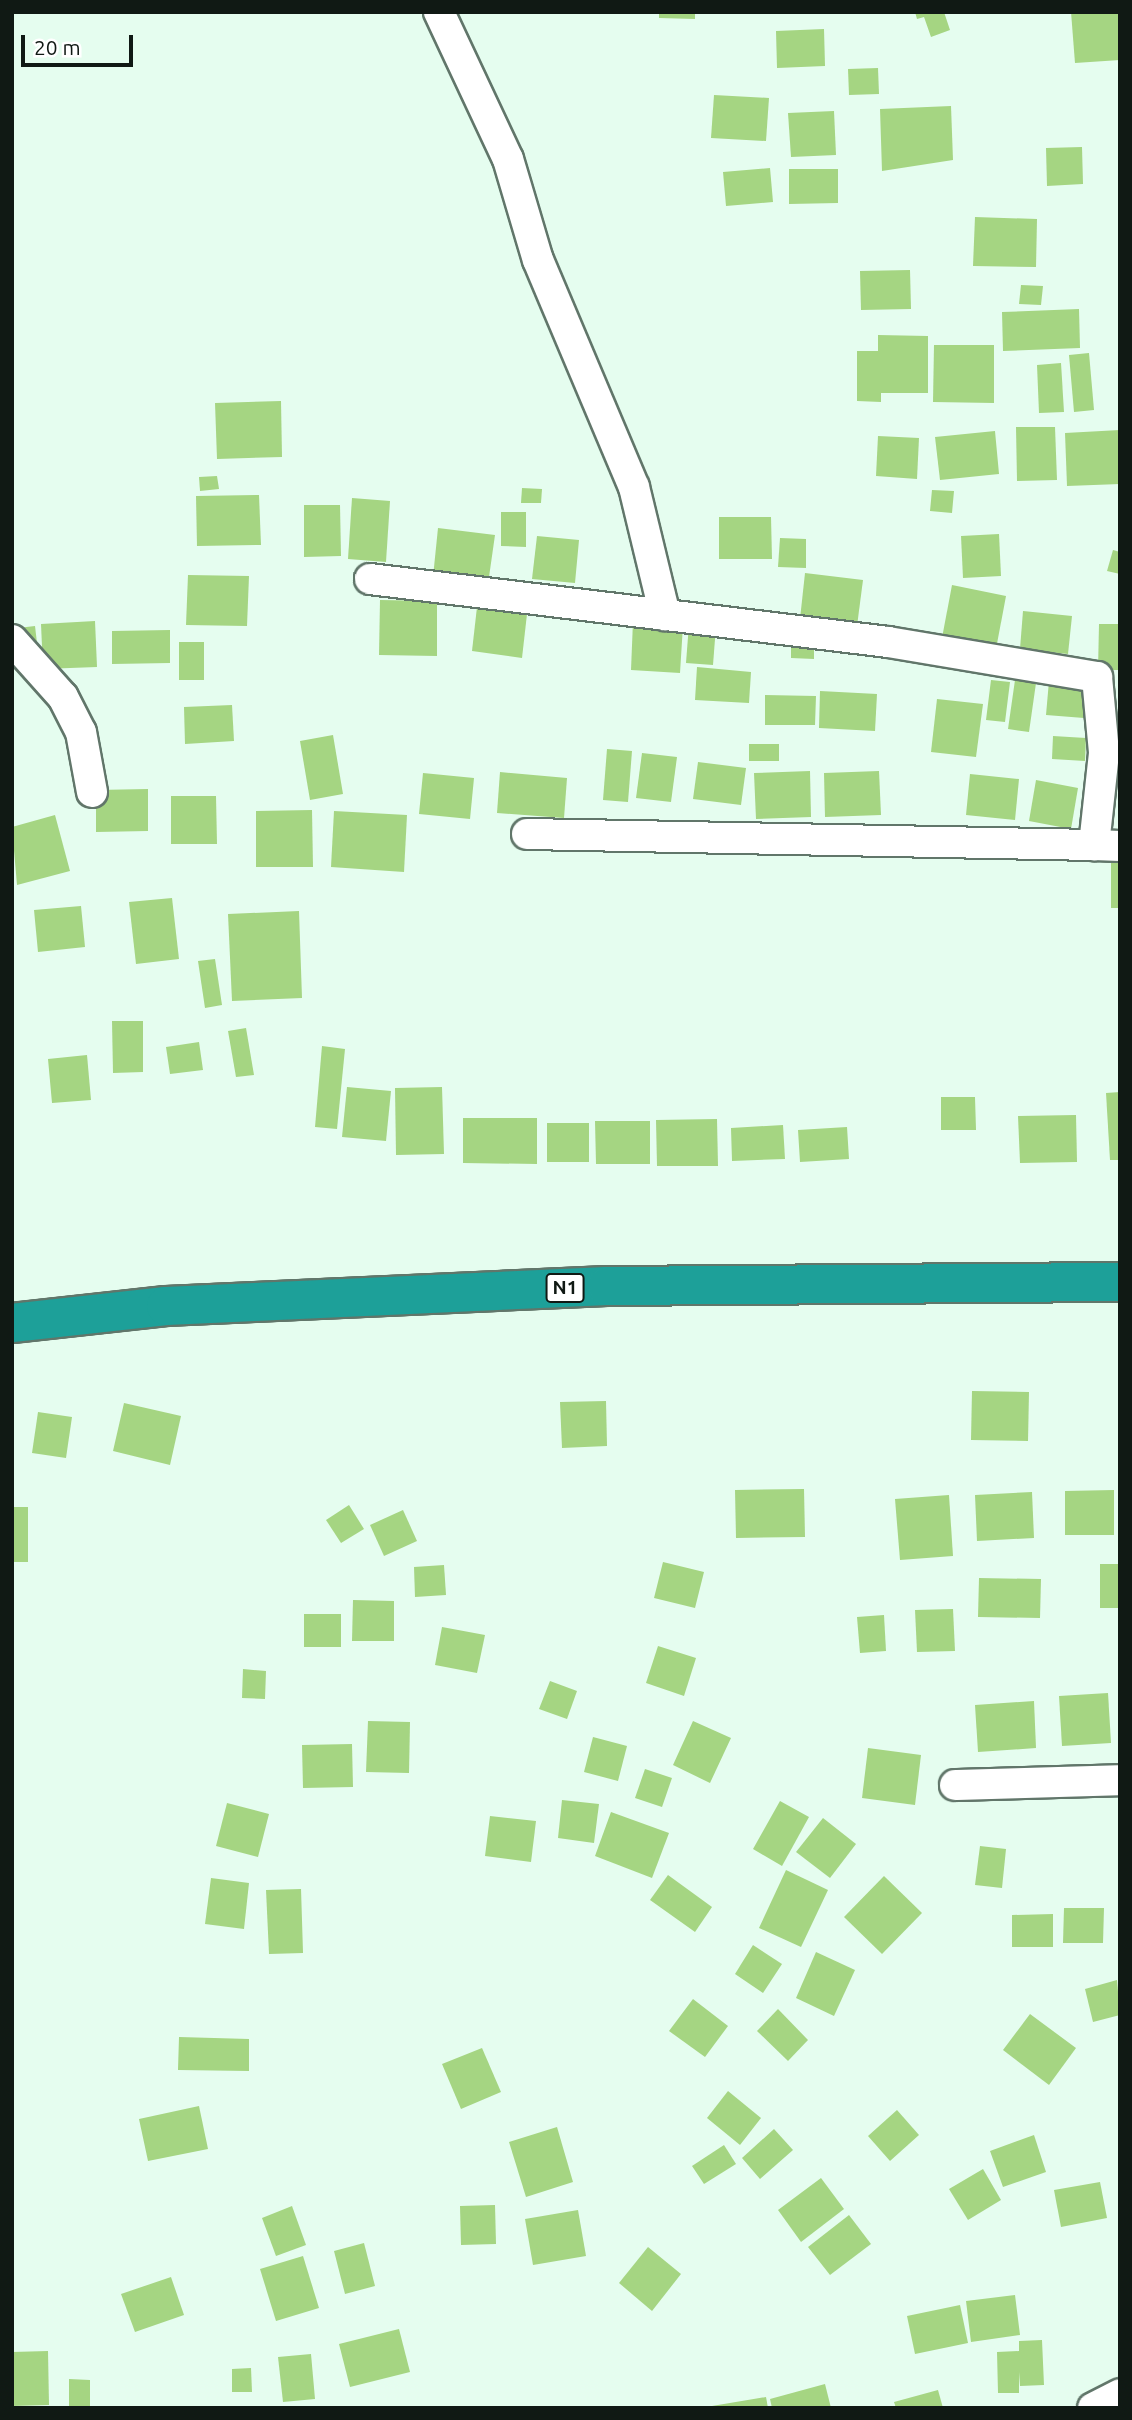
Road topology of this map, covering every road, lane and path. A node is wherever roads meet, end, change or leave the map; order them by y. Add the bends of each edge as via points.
1 (439, 12) edge
2 (370, 579) dead end
3 (665, 615) junction
4 (12, 640) edge
5 (92, 792) dead end
6 (527, 834) dead end
7 (1107, 846) edge
8 (1120, 1282) edge
9 (12, 1323) edge
10 (1120, 1780) edge
11 (955, 1785) dead end
12 (1120, 2393) edge
13 (1093, 2408) edge

1 - 3 street via 508,159 538,260 634,487
2 - 3 street
3 - 7 street via 888,642 1097,677
4 - 5 street via 62,698 80,732
6 - 7 street
8 - 9 highway, N1 via 607,1286 166,1306
10 - 11 street
12 - 13 street

